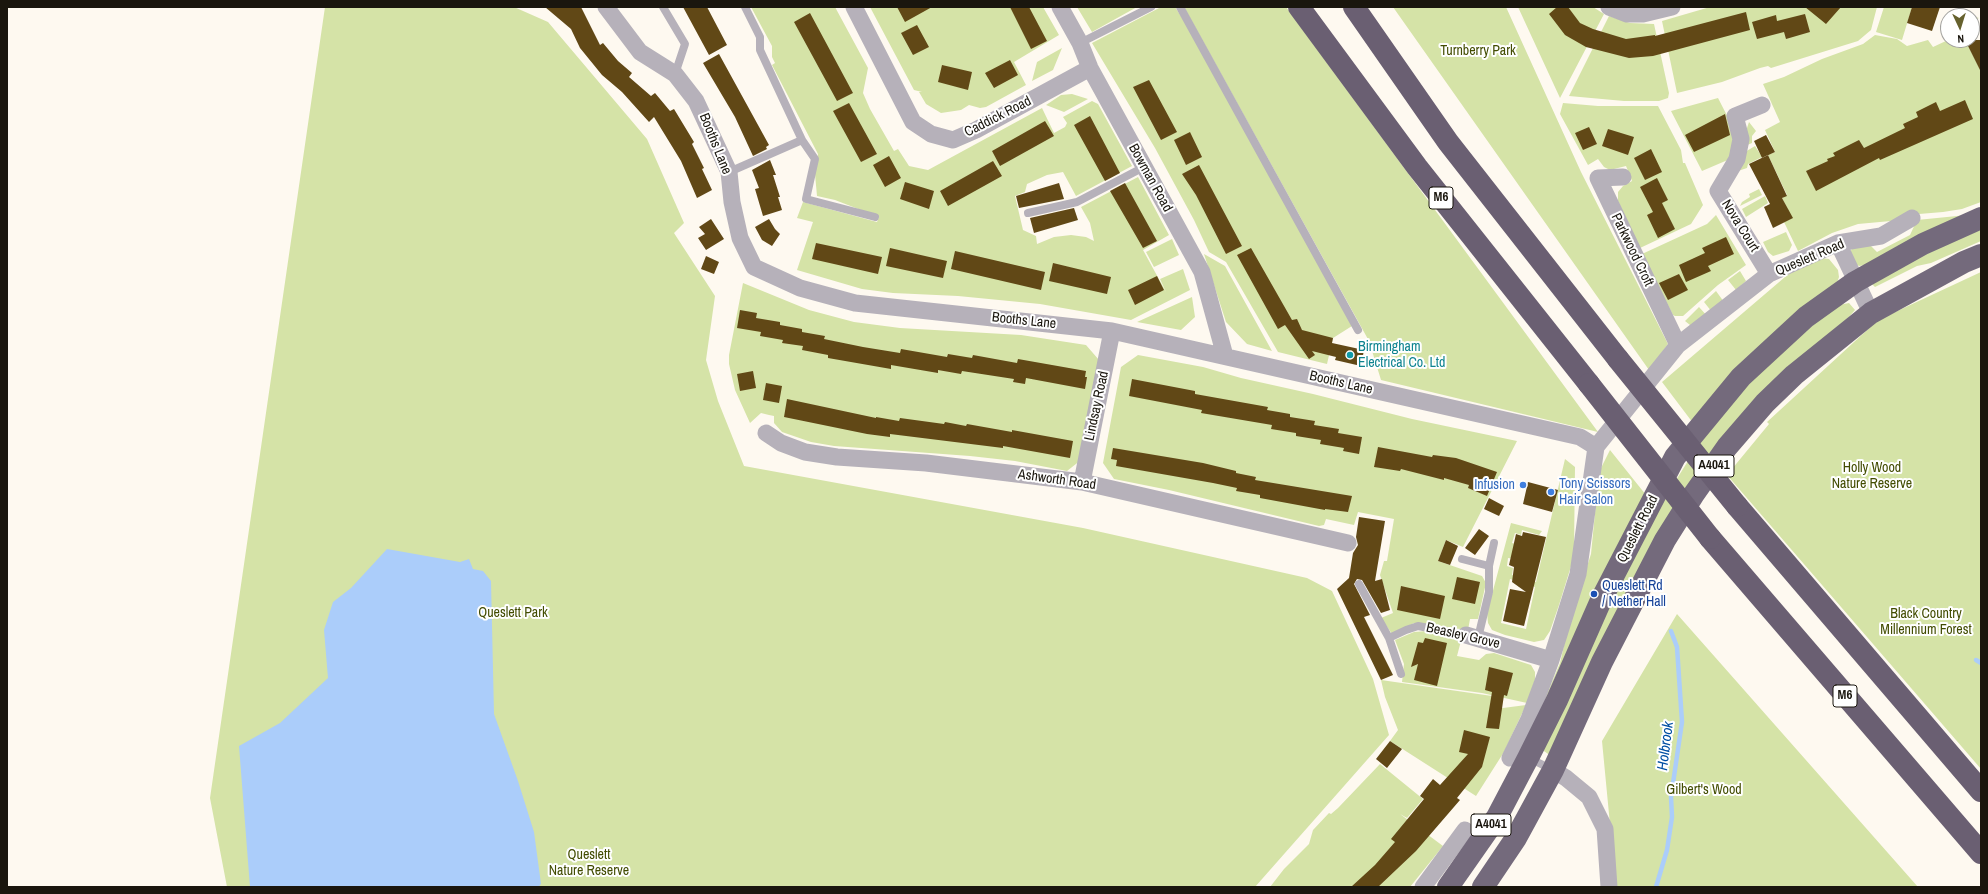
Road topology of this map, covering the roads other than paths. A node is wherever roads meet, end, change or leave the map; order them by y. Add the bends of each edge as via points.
1 (606, 7) edge
2 (663, 7) edge
3 (745, 7) edge
4 (854, 7) edge
5 (1060, 7) edge
6 (1150, 7) edge
7 (1180, 7) edge
8 (1299, 7) edge
9 (1354, 7) edge
10 (1609, 7) edge
11 (1672, 7) edge
12 (1080, 43) junction
13 (1090, 68) junction
14 (675, 74) junction
15 (1762, 105) dead end
16 (802, 140) junction
17 (1144, 167) junction
18 (728, 172) junction
19 (1623, 176) dead end
20 (1028, 213) dead end
21 (874, 217) dead end
22 (1912, 218) dead end
23 (1981, 218) edge
24 (1838, 243) junction
25 (1981, 255) edge
26 (1769, 274) junction
27 (1855, 282) junction
28 (1871, 313) junction
29 (1358, 330) dead end
30 (1112, 331) junction
31 (1678, 345) junction
32 (1225, 356) junction
33 (766, 433) dead end
34 (1596, 447) junction
35 (1082, 482) junction
36 (1348, 543) dead end
37 (1494, 543) dead end
38 (1462, 559) dead end
39 (1489, 566) junction
40 (1359, 584) dead end
41 (1472, 636) junction
42 (1389, 638) junction
43 (1551, 660) junction
44 (1401, 674) dead end
45 (1519, 758) junction
46 (1553, 770) junction
47 (1981, 791) edge
48 (1465, 830) dead end
49 (1981, 853) edge
50 (1422, 887) edge
51 (1448, 887) edge
52 (1483, 887) edge
53 (1609, 887) edge

1 - 14 street, Booths Lane via 640,52
2 - 14 lane via 685,44
3 - 16 lane via 760,37 760,50
4 - 13 street, Caddick Road via 913,122 931,134 953,140
5 - 12 street, Bowman Road
6 - 12 lane
7 - 29 lane
8 - 49 highway, M6, bridge via 1416,167 1710,538
9 - 47 highway, bridge via 1448,142 1618,358 1737,506
10 - 11 street via 1627,14 1643,14
12 - 13 street, Bowman Road
13 - 17 street, Bowman Road
14 - 18 street, Booths Lane via 696,101
15 - 26 street, Nova Court via 1735,116 1741,139 1737,159 1718,191
16 - 18 lane
16 - 21 lane via 815,159 806,199
17 - 20 lane via 1077,202
17 - 32 street, Bowman Road via 1202,272
18 - 30 street, Booths Lane via 740,238 754,267 800,288 855,303
19 - 31 street, Parkwood Croft via 1598,178
22 - 24 street, Queslett Road via 1881,236
23 - 27 highway, Queslett Road / A4041 via 1923,244
24 - 26 street, Queslett Road
24 - 27 street
25 - 28 highway, Queslett Road / A4041
26 - 31 street, Queslett Road
27 - 28 street
27 - 45 highway, Queslett Road / A4041 via 1806,316 1741,376 1675,457 1602,598 1557,700
28 - 46 highway, Queslett Road / A4041 via 1794,374 1765,403 1727,447 1694,494 1665,540 1602,662
30 - 32 street, Booths Lane
30 - 35 street, Lindsay Road
31 - 34 street, Queslett Road
32 - 34 street, Booths Lane via 1580,437
33 - 35 street, Ashworth Road via 781,443 805,452 837,457 926,463
34 - 43 street, Queslett Road via 1578,574
35 - 36 street, Ashworth Road
37 - 39 lane
38 - 39 lane
39 - 41 lane via 1489,592
40 - 42 lane
41 - 42 lane, Beasley Grove via 1418,626
41 - 43 street, Beasley Grove
42 - 44 lane
43 - 45 street, Queslett Road via 1529,719
45 - 46 lane
45 - 51 highway, Queslett Road / A4041 via 1496,817
46 - 52 highway, Queslett Road / A4041 via 1516,838
46 - 53 street via 1589,797 1605,829
48 - 50 street

